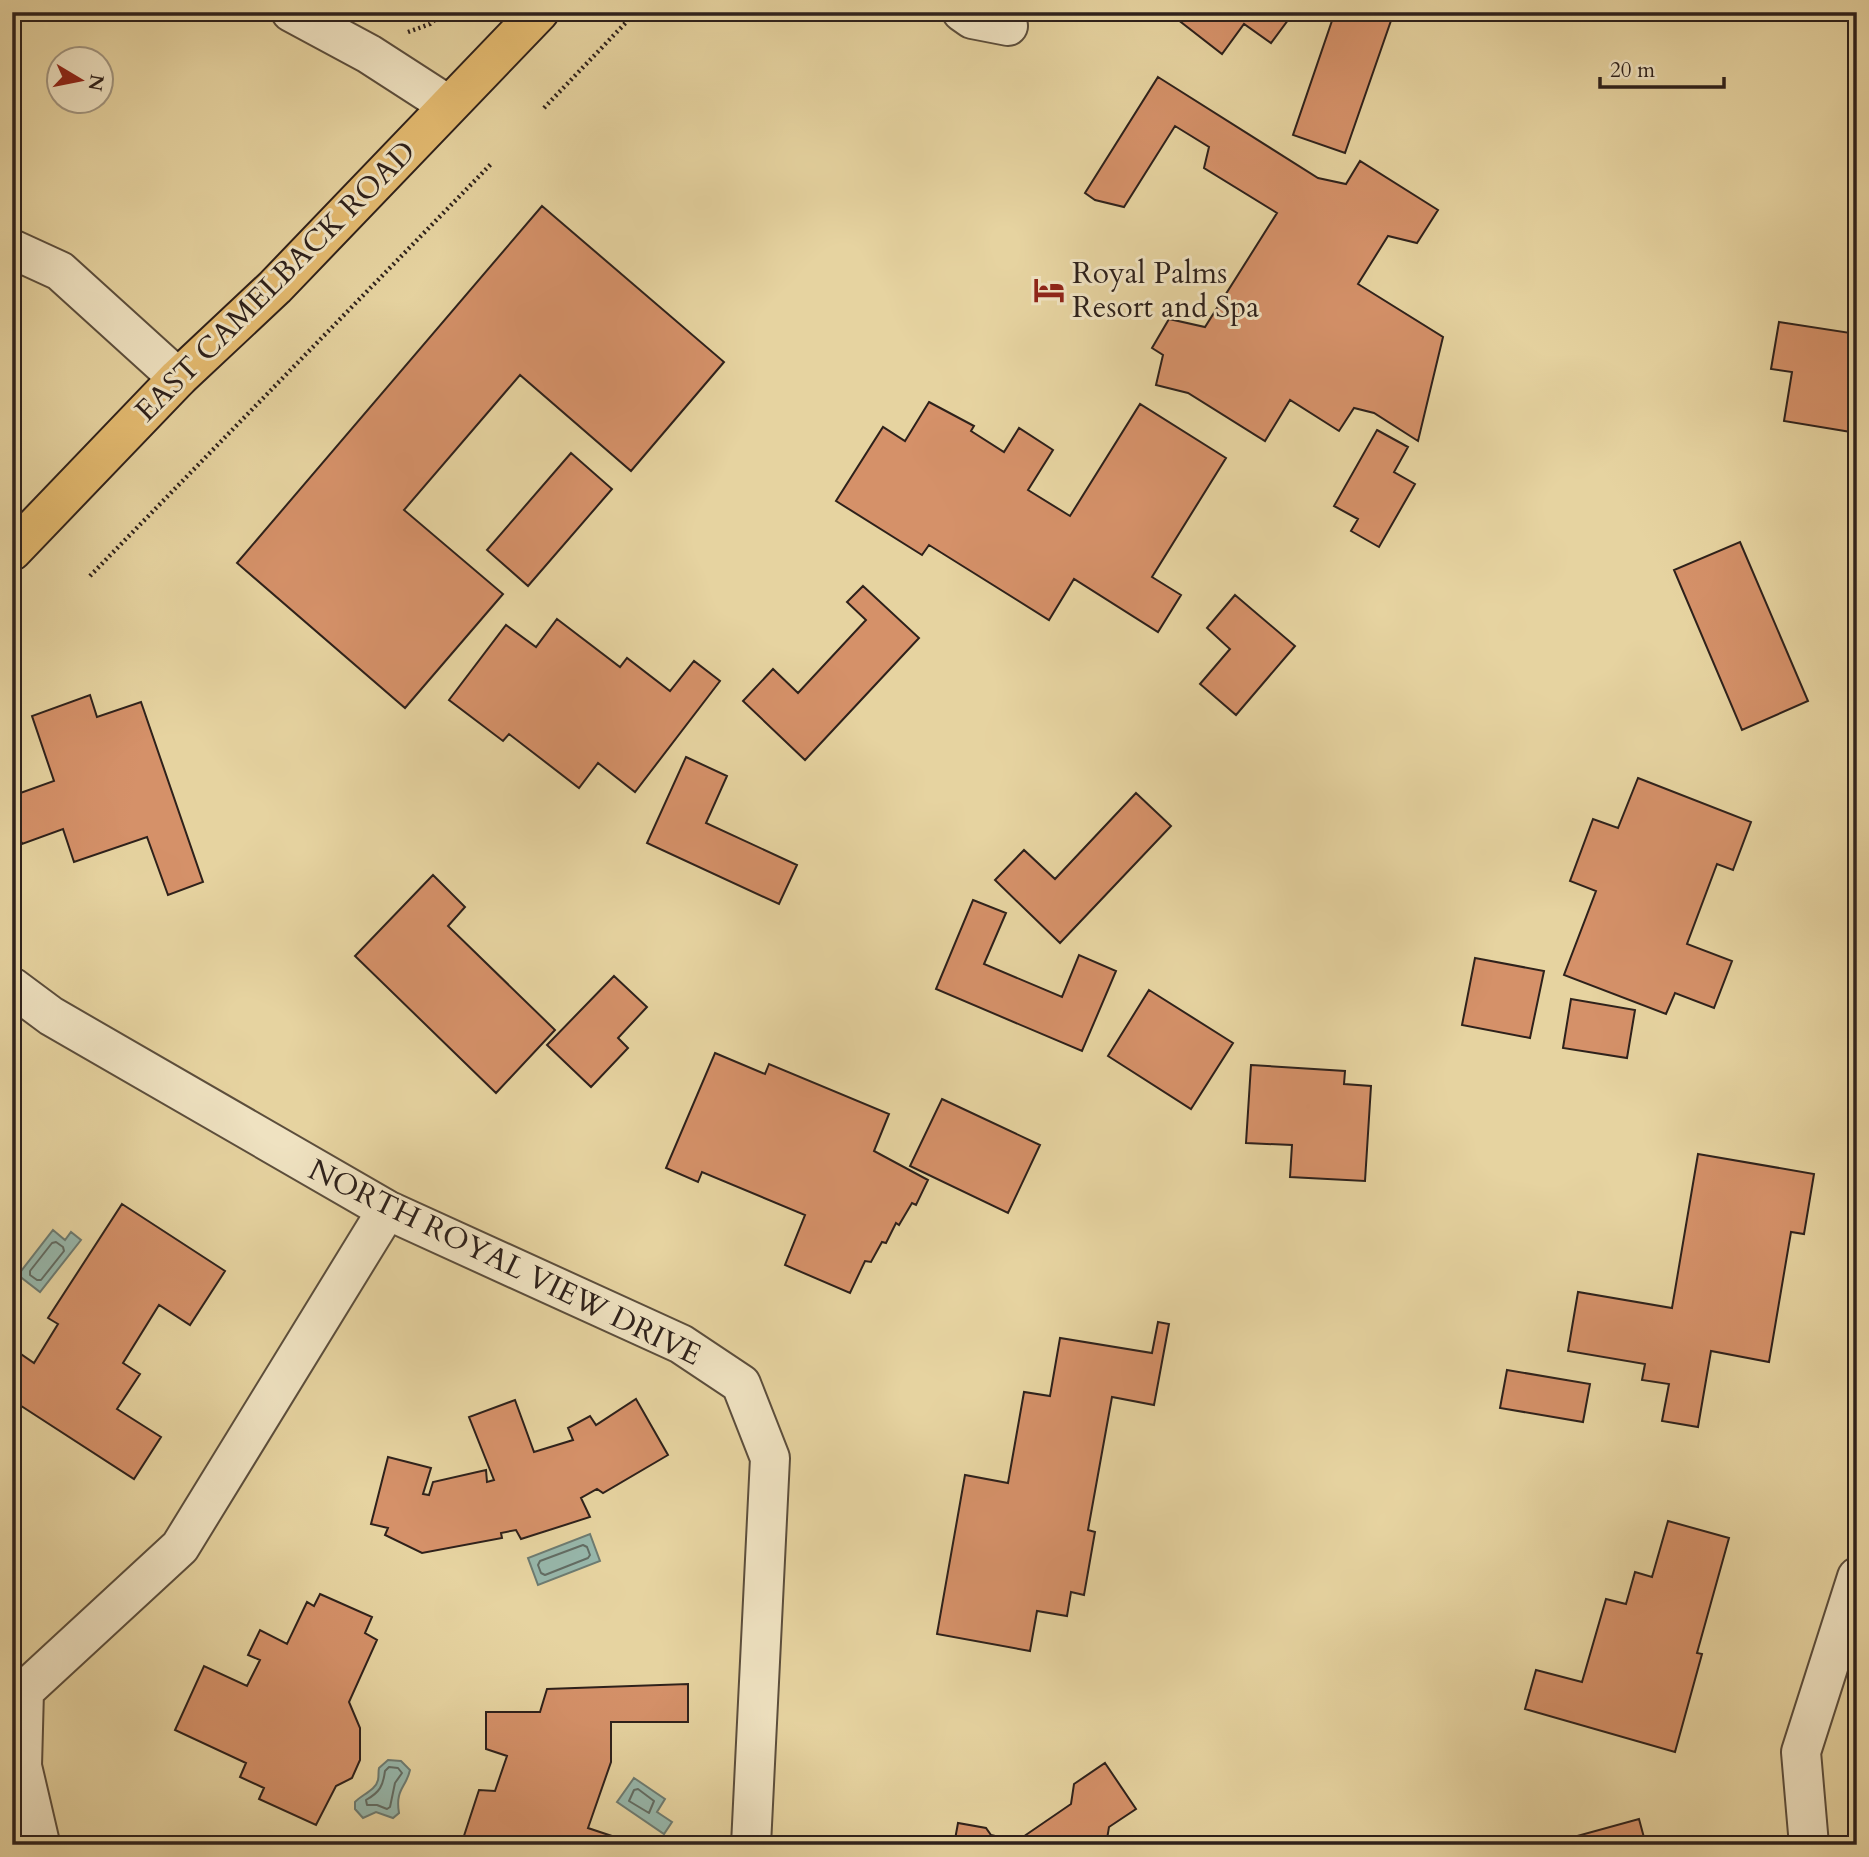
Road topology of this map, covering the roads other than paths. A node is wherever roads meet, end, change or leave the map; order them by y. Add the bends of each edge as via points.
1 (291, 12) edge
2 (538, 12) edge
3 (962, 12) edge
4 (1003, 12) edge
5 (448, 105) junction
6 (12, 249) edge
7 (178, 378) junction
8 (12, 551) edge
9 (12, 987) edge
10 (387, 1210) junction
11 (1857, 1577) edge
12 (18, 1694) edge
13 (32, 1843) edge
14 (751, 1845) edge
15 (1809, 1845) edge

1 - 5 street via 369,54
2 - 5 main road, EAST CAMELBACK ROAD
3 - 4 street via 972,19 1008,26
5 - 7 main road, EAST CAMELBACK ROAD via 275,287
6 - 7 street via 60,271
7 - 8 main road, EAST CAMELBACK ROAD
9 - 10 street, NORTH ROYAL VIEW DRIVE via 51,1016
10 - 12 street via 180,1547
10 - 14 street, NORTH ROYAL VIEW DRIVE via 681,1344 741,1384 769,1458
11 - 15 street via 1801,1752
12 - 13 street

